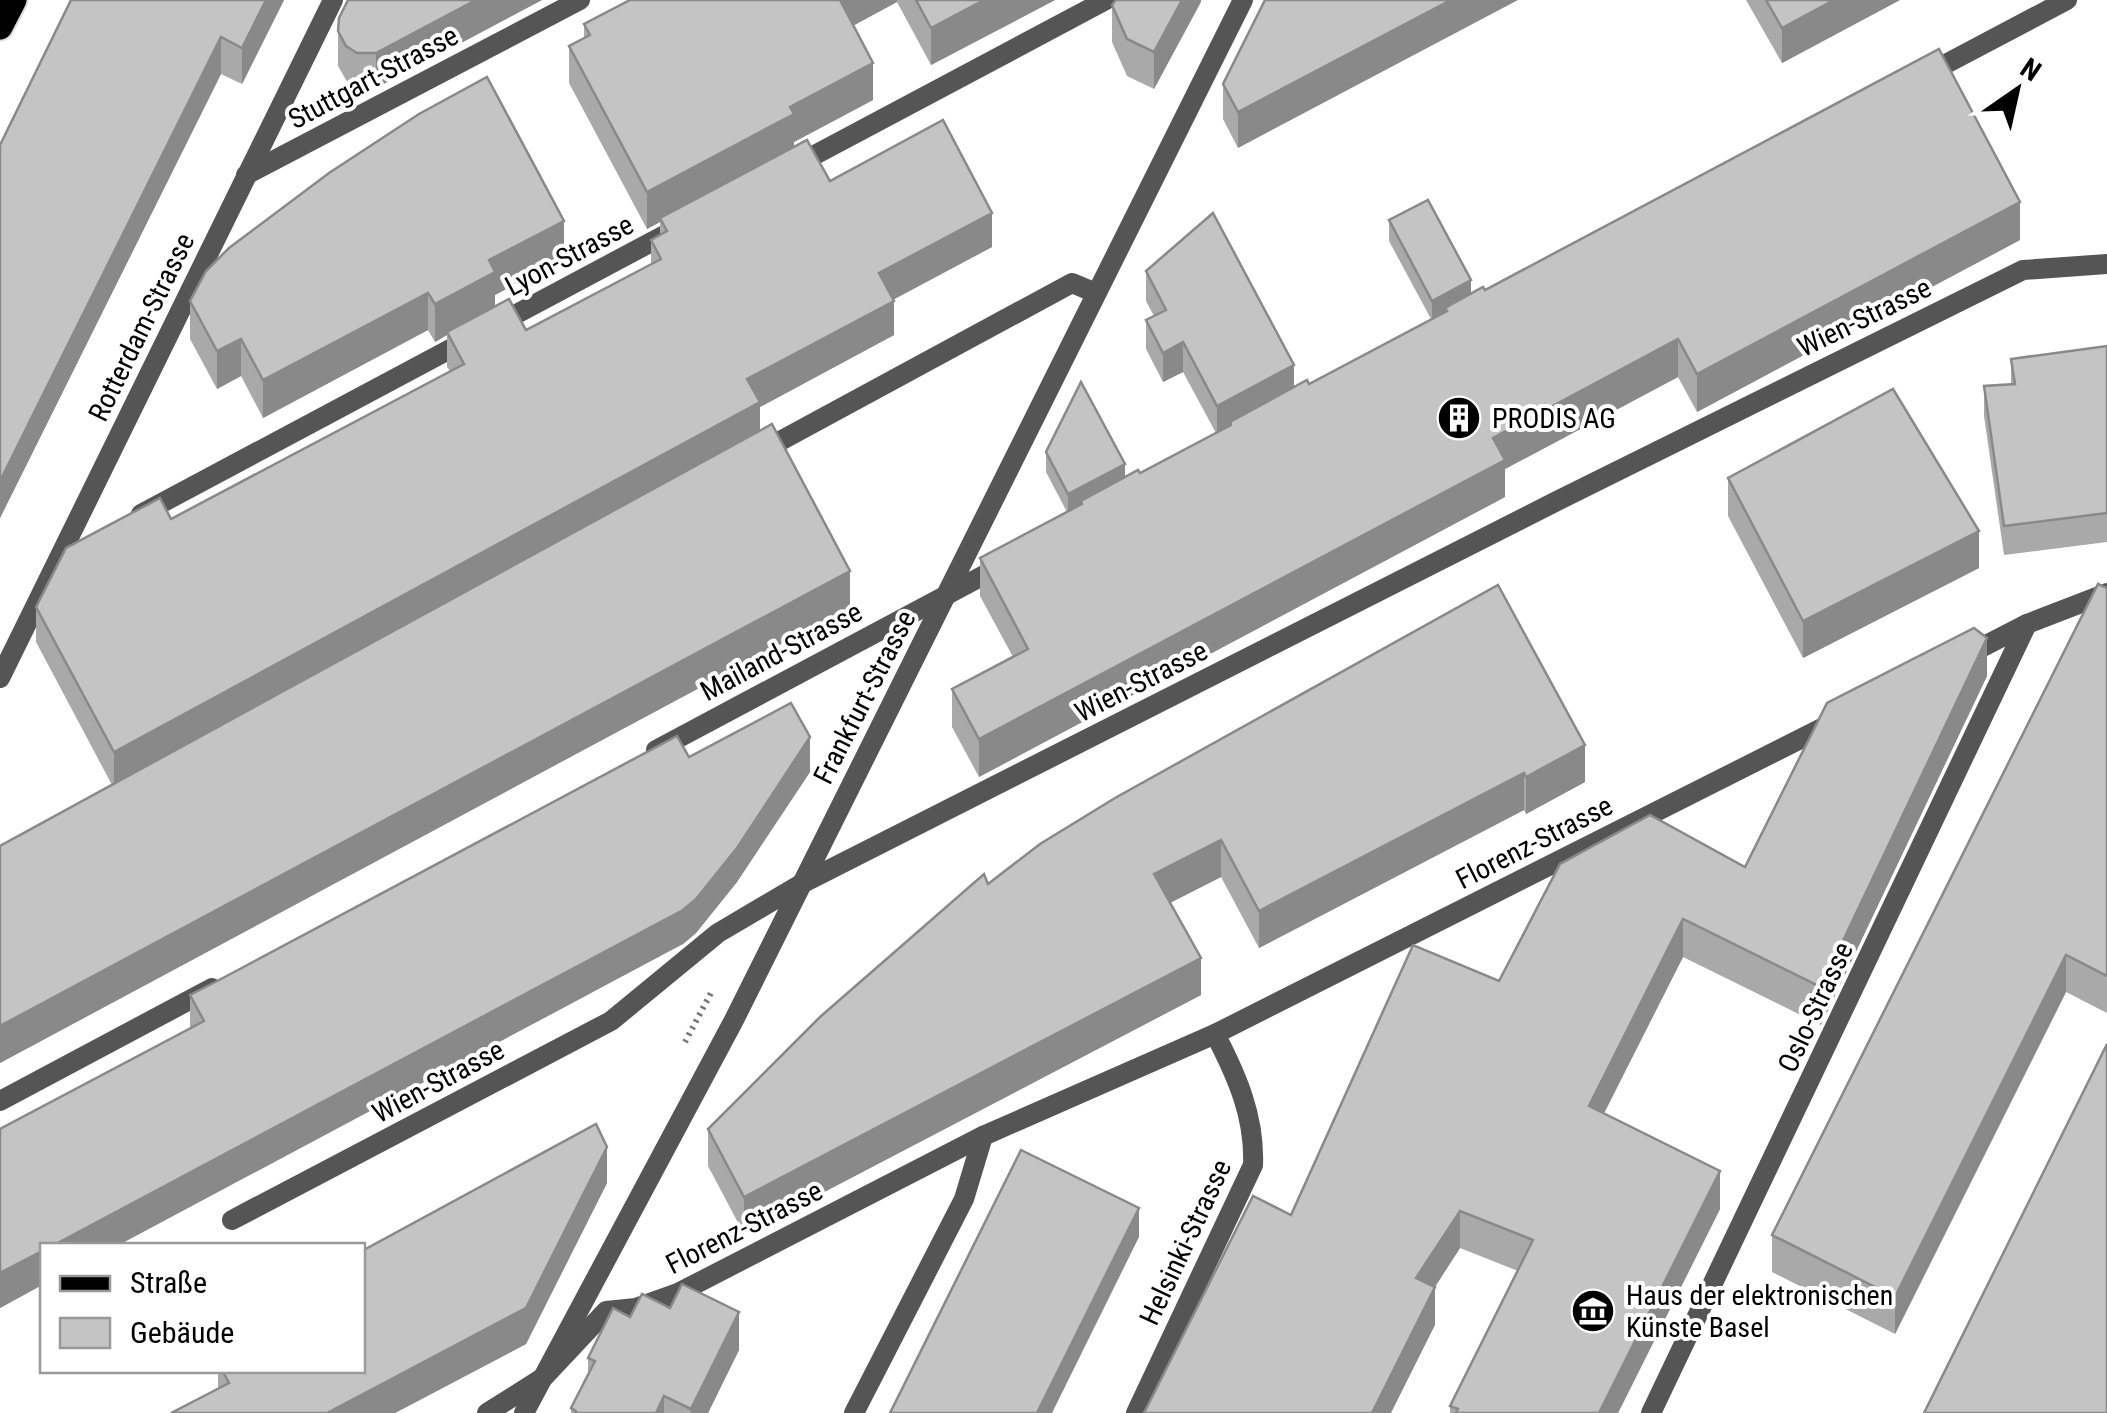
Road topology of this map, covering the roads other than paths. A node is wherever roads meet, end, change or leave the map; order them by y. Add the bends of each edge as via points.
1 (14, 0) edge
2 (333, 0) edge
3 (580, 0) edge
4 (1106, 0) edge
5 (1243, 0) edge
6 (2067, 0) edge
7 (0, 28) edge
8 (1910, 84) edge
9 (246, 175) junction
10 (774, 177) edge
11 (687, 223) edge
12 (2107, 264) edge
13 (1096, 293) junction
14 (738, 464) edge
15 (128, 521) edge
16 (94, 539) edge
17 (59, 558) junction
18 (1016, 559) edge
19 (2107, 593) edge
20 (946, 596) junction
21 (2027, 624) junction
22 (1939, 669) edge
23 (0, 678) edge
24 (1851, 713) edge
25 (643, 757) edge
26 (801, 884) junction
27 (226, 980) edge
28 (1215, 1034) junction
29 (0, 1102) edge
30 (983, 1136) junction
31 (232, 1220) dead end
32 (544, 1378) junction
33 (487, 1413) edge
34 (524, 1413) edge
35 (854, 1413) edge
36 (1136, 1413) edge
37 (1651, 1413) edge

1 - 7 main road
2 - 9 street, Rotterdam-Strasse
3 - 9 street, Stuttgart-Strasse
4 - 10 street
5 - 13 street, Frankfurt-Strasse
6 - 8 street
9 - 17 street, Rotterdam-Strasse
11 - 15 street, Lyon-Strasse
12 - 26 street, Wien-Strasse via 2023,270
13 - 14 street via 1072,283
13 - 20 street, Frankfurt-Strasse
16 - 17 street
17 - 23 street, Rotterdam-Strasse
18 - 20 street, Mailand-Strasse
19 - 21 street
20 - 25 street, Mailand-Strasse
20 - 26 street, Frankfurt-Strasse
21 - 22 street
21 - 37 street, Oslo-Strasse
24 - 28 street, Florenz-Strasse
26 - 31 street, Wien-Strasse via 718,933 611,1021
26 - 32 street, Frankfurt-Strasse
27 - 29 street
28 - 30 street, Florenz-Strasse
28 - 36 street, Helsinki-Strasse via 1248,1108 1253,1165
30 - 32 street, Florenz-Strasse via 678,1293 606,1311
30 - 35 street via 964,1200
32 - 33 street
32 - 34 street, Frankfurt-Strasse

